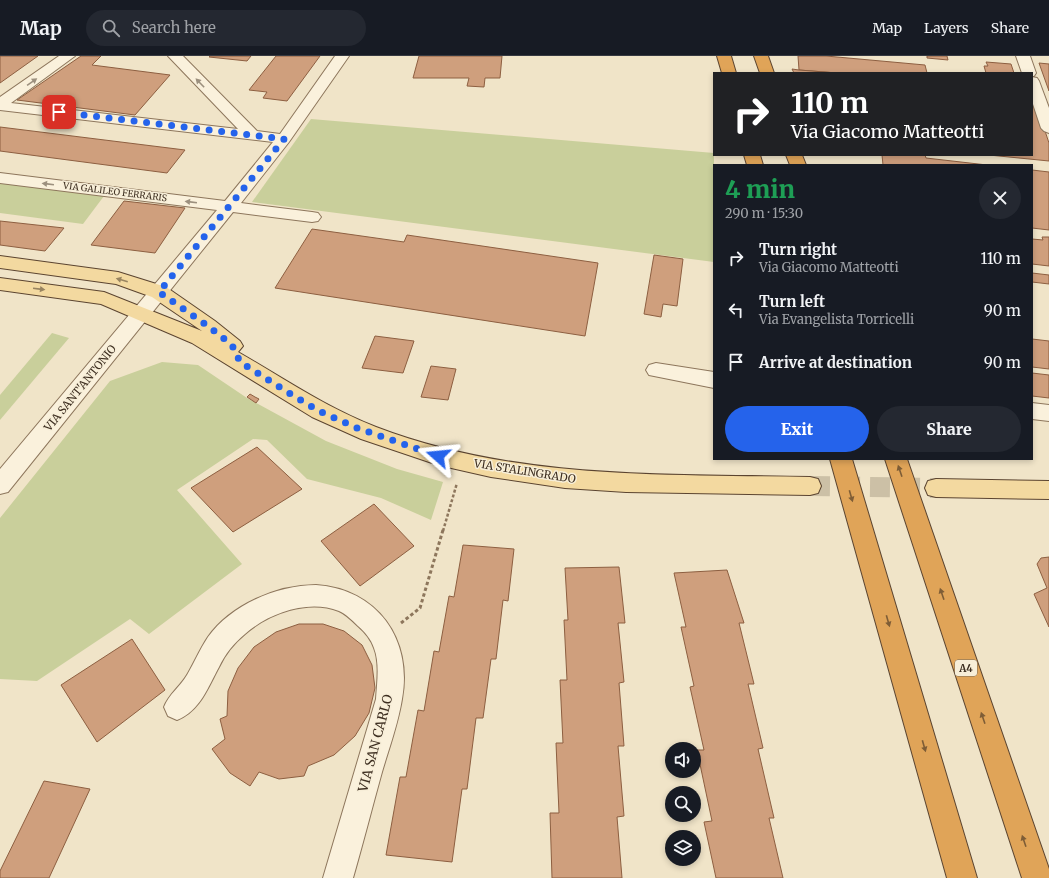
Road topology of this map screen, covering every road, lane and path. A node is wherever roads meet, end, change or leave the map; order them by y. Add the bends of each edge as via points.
1 (68, 56) edge
2 (175, 56) edge
3 (342, 56) edge
4 (724, 56) edge
5 (761, 56) edge
6 (1023, 56) edge
7 (729, 72) edge
8 (767, 72) edge
9 (1029, 72) edge
10 (1033, 84) edge
11 (0, 105) edge
12 (226, 109) junction
13 (1049, 128) edge
14 (195, 129) junction
15 (252, 135) junction
16 (284, 139) junction
17 (0, 178) edge
18 (229, 207) junction
19 (312, 217) dead end
20 (0, 262) edge
21 (0, 284) edge
22 (159, 292) junction
23 (140, 314) junction
24 (240, 362) junction
25 (656, 370) dead end
26 (713, 380) edge
27 (1033, 411) edge
28 (1049, 413) edge
29 (840, 460) edge
30 (896, 460) edge
31 (457, 480) dead end
32 (0, 485) edge
33 (810, 486) tunnel mouth
34 (936, 488) tunnel mouth
35 (1049, 490) edge
36 (383, 637) junction
37 (177, 706) dead end
38 (338, 878) edge
39 (962, 878) edge
40 (1036, 878) edge

11 -> 1 street
12 -> 2 street
3 - 16 street, VIA SANT'ANTONIO
4 - 7 highway
5 - 8 highway
6 - 9 street
10 - 13 street
11 - 14 street
12 - 14 street via 223,116 215,122
12 - 15 street
14 - 15 street
15 - 16 street
16 - 18 street, VIA SANT'ANTONIO
18 -> 17 street, VIA GALILEO FERRARIS
18 - 19 street, VIA GALILEO FERRARIS
18 - 22 street, VIA SANT'ANTONIO
22 -> 20 main road via 118,278
21 -> 23 main road, VIA STALINGRADO via 104,298
22 - 23 street, VIA SANT'ANTONIO
22 - 24 main road via 232,345
23 - 24 main road, VIA STALINGRADO via 199,338
23 - 32 street, VIA SANT'ANTONIO
24 - 33 main road, VIA STALINGRADO via 298,399 345,423 438,456 492,468 626,483
25 - 26 street
27 - 28 street
29 -> 39 highway
40 -> 30 highway, A4
31 - 36 path via 420,608
34 - 35 main road
36 - 37 street, VIA SAN CARLO via 371,621 356,608 342,602 306,596 285,599 256,611 227,634 211,655 196,686
36 - 38 street, VIA SAN CARLO via 392,669 389,699

